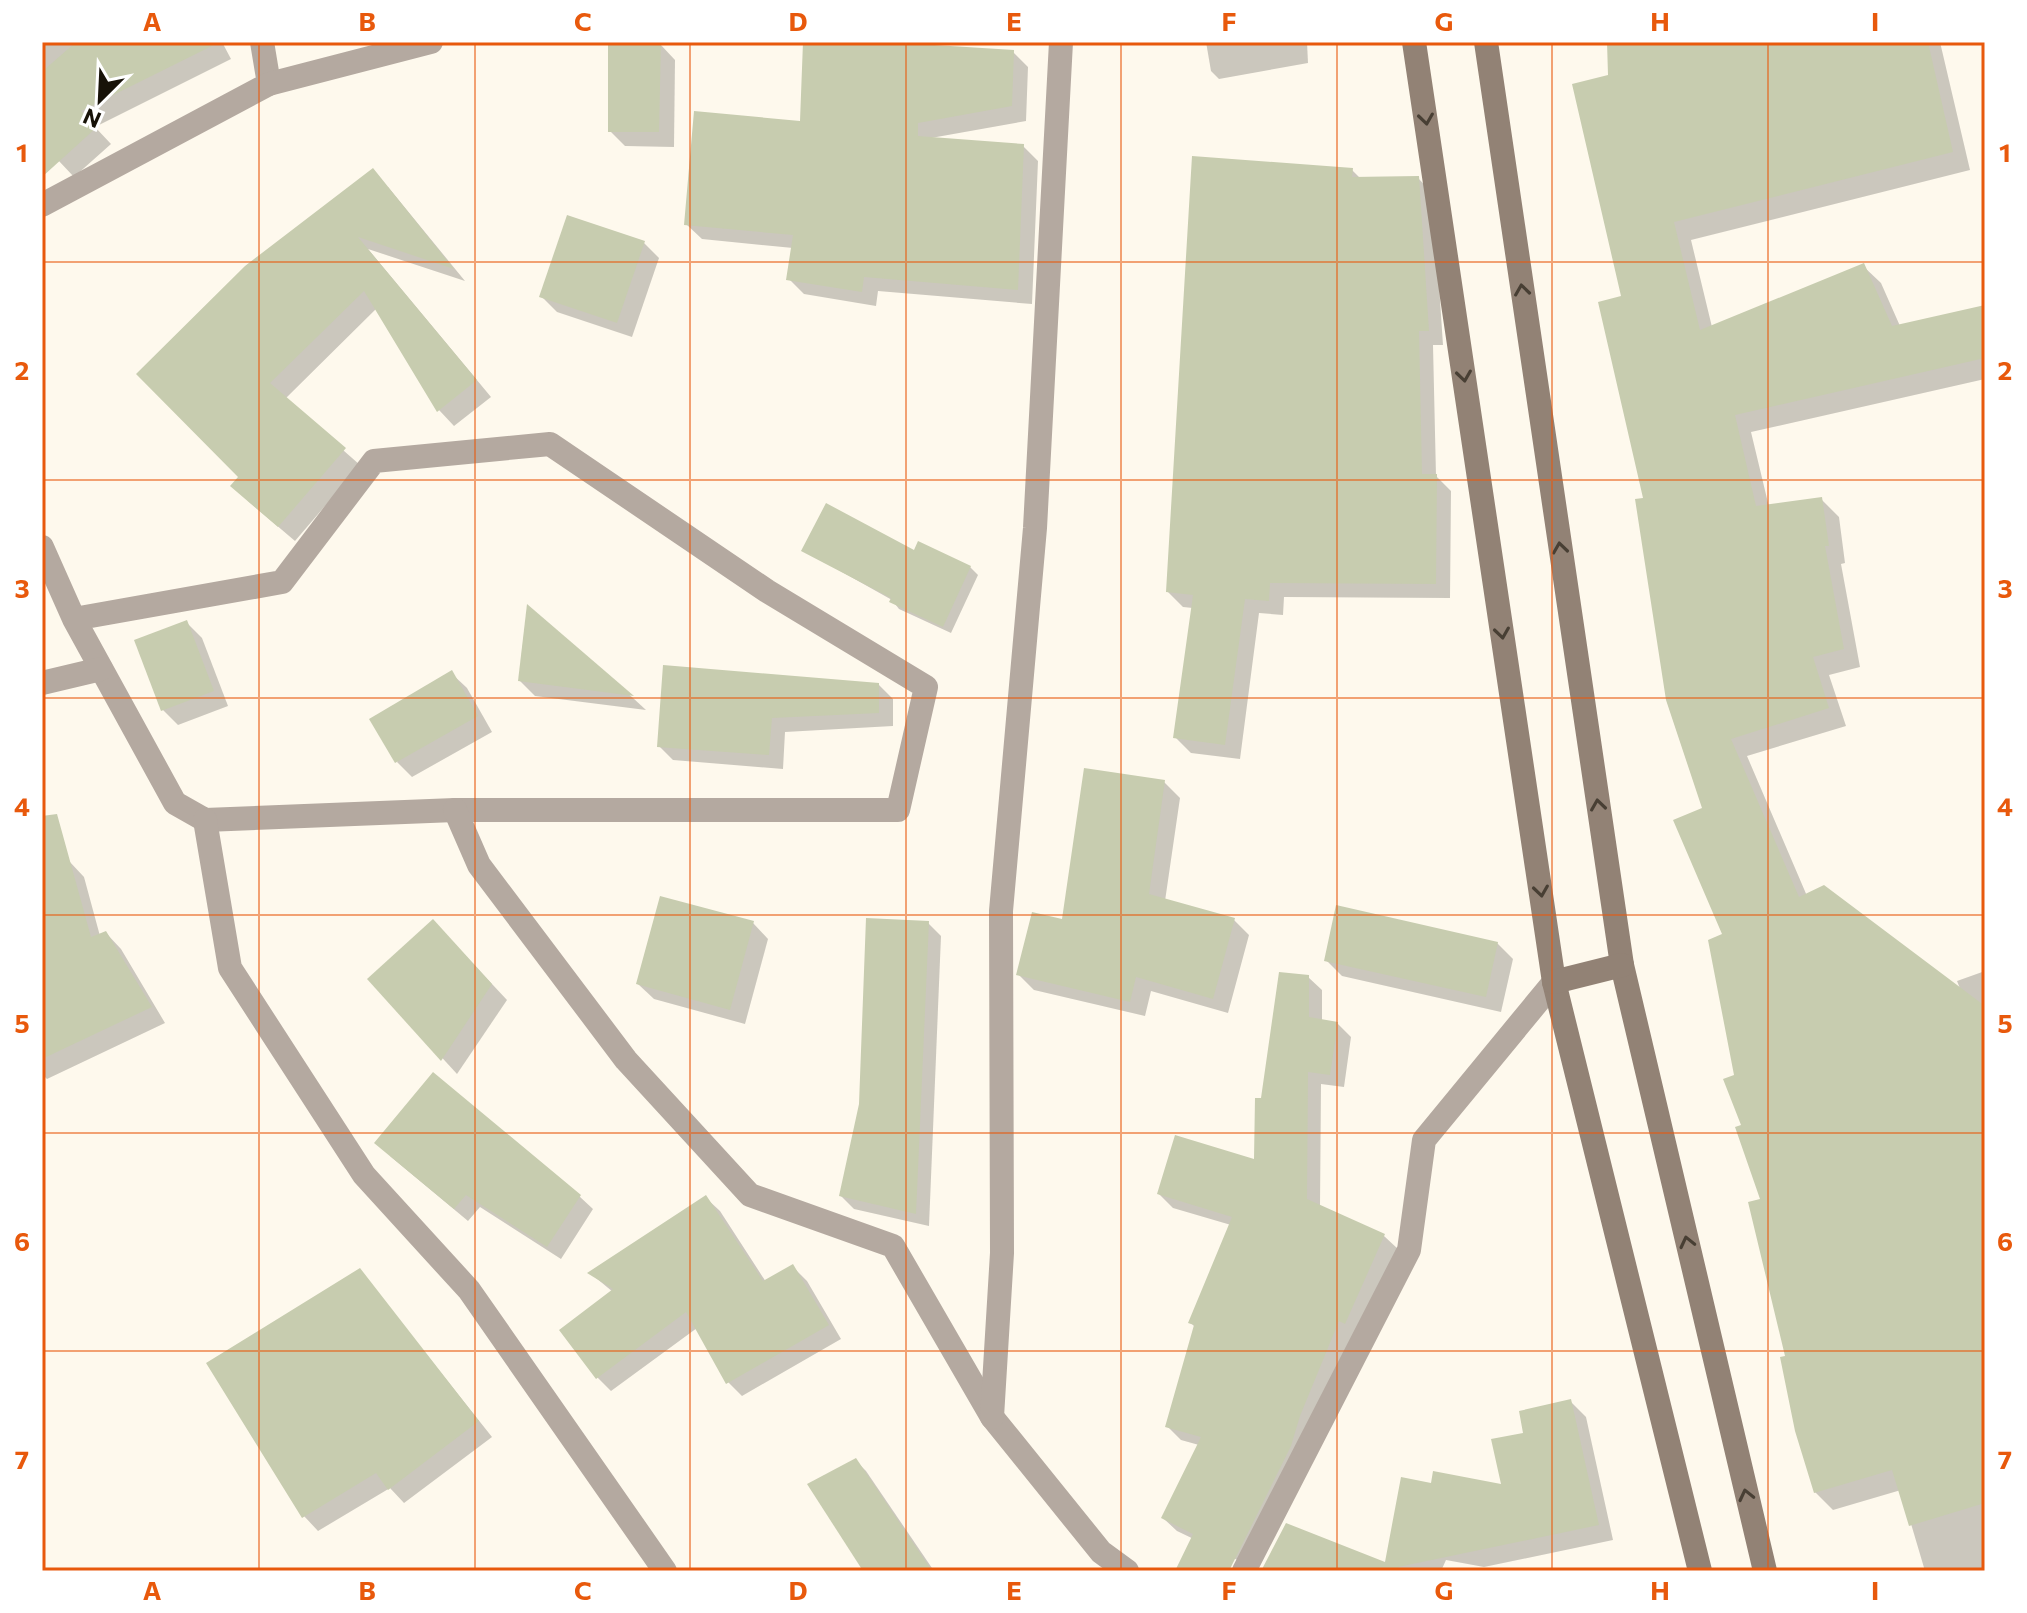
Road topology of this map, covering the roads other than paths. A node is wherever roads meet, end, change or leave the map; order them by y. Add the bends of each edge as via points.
1 (262, 42) edge
2 (431, 42) edge
3 (1061, 42) edge
4 (1414, 42) edge
5 (1486, 42) edge
6 (269, 84) junction
7 (42, 205) edge
8 (42, 547) edge
9 (74, 619) junction
10 (101, 669) junction
11 (42, 683) edge
12 (455, 810) junction
13 (205, 820) junction
14 (1622, 965) junction
15 (1554, 982) junction
16 (992, 1417) junction
17 (665, 1571) edge
18 (1127, 1571) edge
19 (1244, 1571) edge
20 (1700, 1571) edge
21 (1765, 1571) edge

1 - 6 street
2 - 6 street
3 - 16 street via 1035,528 1001,911 1002,1253
4 -> 15 main road
14 -> 5 main road
6 - 7 street
8 - 9 street
9 - 10 street
9 - 12 street via 282,582 374,461 550,444 767,591 926,687 898,810
10 - 11 street
10 - 13 street via 175,803
12 - 13 street
12 - 16 street via 479,865 626,1060 750,1195 893,1246
13 - 17 street via 230,968 364,1175 469,1290
14 - 15 main road
21 -> 14 main road
15 - 19 street via 1424,1140 1409,1250
15 - 20 main road
16 - 18 street via 1101,1552

